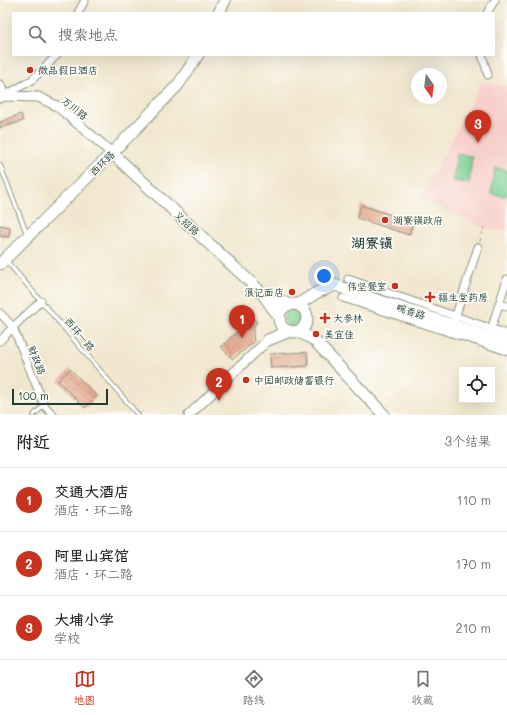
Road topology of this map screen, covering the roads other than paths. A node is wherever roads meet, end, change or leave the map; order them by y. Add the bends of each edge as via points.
1 (85, 0) edge
2 (225, 0) edge
3 (495, 0) edge
4 (79, 12) edge
5 (219, 12) edge
6 (488, 12) edge
7 (56, 56) edge
8 (197, 56) edge
9 (482, 56) edge
10 (488, 75) dead end
11 (0, 85) edge
12 (2, 97) edge
13 (112, 153) junction
14 (0, 165) edge
15 (28, 237) junction
16 (478, 247) road end
17 (4, 264) edge
18 (348, 279) dead end
19 (507, 279) edge
20 (262, 293) junction
21 (316, 293) junction
22 (343, 298) dead end
23 (42, 301) junction
24 (499, 304) junction
25 (294, 305) junction
26 (507, 306) edge
27 (0, 313) edge
28 (280, 320) junction
29 (307, 320) junction
30 (454, 321) junction
31 (493, 323) dead end
32 (13, 327) junction
33 (294, 331) junction
34 (507, 334) edge
35 (313, 339) junction
36 (268, 340) junction
37 (0, 341) edge
38 (507, 343) edge
39 (507, 351) edge
40 (44, 405) junction
41 (34, 415) edge
42 (53, 415) edge
43 (138, 415) edge
44 (189, 415) edge
45 (384, 415) edge

1 - 4 street
2 - 5 main road
3 - 6 street
7 - 12 street via 32,80
8 - 13 main road, 西环路 via 178,85
9 - 10 street
11 - 12 street
12 - 13 street, 万川路 via 38,97 57,106
13 - 15 main road, 西环路
13 - 20 main road, 义招路
14 - 15 lane
15 - 17 main road, 西环路
16 - 30 street
17 - 23 lane, 西环一路
18 - 30 street
19 - 24 street
20 - 25 main road
20 - 28 main road
21 - 25 main road, 畹香路
21 - 29 main road
21 - 30 main road, 畹香路 via 335,285
22 - 39 street
23 - 32 street
23 - 43 lane, 西环一路
24 - 26 street
24 - 31 street
25 - 28 main road via 283,308
25 - 29 main road via 303,308
27 - 32 street, 财政路
28 - 33 main road via 284,328
28 - 36 main road
29 - 33 main road via 303,328
29 - 35 main road
30 - 34 street
30 - 38 main road, 畹香路
32 - 37 street
32 - 40 street, 财政路
33 - 35 main road
33 - 36 main road
35 - 45 main road
36 - 44 street
40 - 41 lane
40 - 42 street, 财政路

